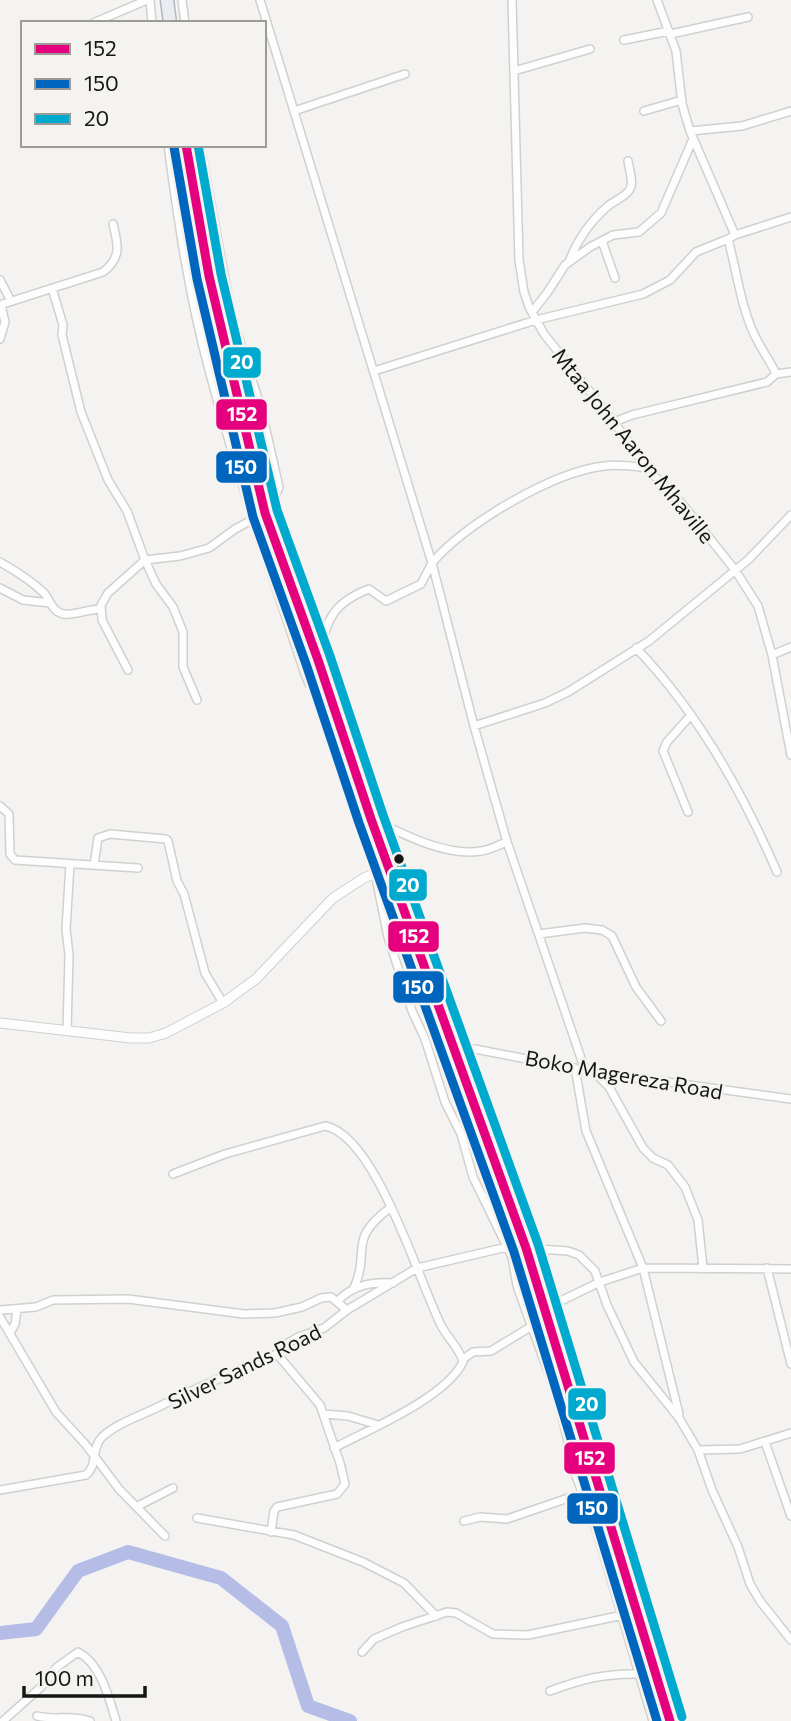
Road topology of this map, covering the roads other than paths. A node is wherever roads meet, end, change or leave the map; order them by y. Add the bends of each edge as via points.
1 (148, 0) edge
2 (167, 0) edge
3 (182, 0) edge
4 (260, 0) edge
5 (512, 0) edge
6 (657, 0) edge
7 (748, 17) dead end
8 (98, 21) edge
9 (152, 21) edge
10 (170, 21) edge
11 (185, 21) edge
12 (670, 32) junction
13 (624, 40) dead end
14 (590, 49) dead end
15 (514, 71) junction
16 (405, 74) dead end
17 (682, 100) junction
18 (294, 111) junction
19 (644, 111) dead end
20 (791, 111) edge
21 (690, 131) junction
22 (693, 139) junction
23 (168, 147) edge
24 (186, 147) edge
25 (200, 147) edge
26 (628, 161) dead end
27 (791, 217) edge
28 (113, 224) dead end
29 (732, 237) junction
30 (602, 241) junction
31 (569, 262) junction
32 (223, 272) junction
33 (209, 276) junction
34 (615, 278) dead end
35 (0, 280) edge
36 (52, 288) junction
37 (11, 301) junction
38 (1, 305) edge
39 (531, 312) junction
40 (536, 320) junction
41 (0, 339) edge
42 (374, 371) junction
43 (791, 372) edge
44 (776, 374) junction
45 (614, 422) junction
46 (647, 468) junction
47 (791, 515) edge
48 (259, 516) junction
49 (145, 560) junction
50 (0, 563) edge
51 (432, 563) junction
52 (735, 570) junction
53 (0, 572) edge
54 (0, 588) edge
55 (50, 603) junction
56 (100, 608) junction
57 (791, 647) edge
58 (636, 648) junction
59 (772, 655) junction
60 (318, 660) junction
61 (128, 670) dead end
62 (325, 682) junction
63 (197, 700) dead end
64 (691, 715) junction
65 (474, 726) junction
66 (791, 755) edge
67 (0, 806) edge
68 (688, 812) dead end
69 (371, 819) junction
70 (507, 842) junction
71 (70, 864) junction
72 (94, 865) junction
73 (390, 867) junction
74 (138, 868) dead end
75 (777, 872) dead end
76 (375, 873) junction
77 (539, 934) junction
78 (223, 1003) junction
79 (661, 1021) dead end
80 (0, 1023) edge
81 (67, 1031) junction
82 (457, 1054) junction
83 (575, 1068) junction
84 (585, 1070) junction
85 (594, 1072) junction
86 (791, 1099) edge
87 (173, 1174) dead end
88 (391, 1207) junction
89 (507, 1247) junction
90 (526, 1248) junction
91 (417, 1268) junction
92 (643, 1268) junction
93 (703, 1268) junction
94 (766, 1268) junction
95 (791, 1269) edge
96 (600, 1282) junction
97 (393, 1283) junction
98 (354, 1288) junction
99 (337, 1302) junction
100 (544, 1309) junction
101 (0, 1310) edge
102 (17, 1310) junction
103 (347, 1310) junction
104 (0, 1317) edge
105 (550, 1322) junction
106 (532, 1326) junction
107 (9, 1333) junction
108 (276, 1354) junction
109 (463, 1359) junction
110 (791, 1364) edge
111 (324, 1414) junction
112 (679, 1418) junction
113 (378, 1425) junction
114 (791, 1433) edge
115 (765, 1442) junction
116 (334, 1448) junction
117 (698, 1450) junction
118 (95, 1456) junction
119 (173, 1488) dead end
120 (0, 1490) edge
121 (583, 1493) junction
122 (138, 1506) junction
123 (791, 1516) edge
124 (197, 1518) dead end
125 (464, 1521) dead end
126 (271, 1532) junction
127 (165, 1536) dead end
128 (623, 1615) junction
129 (436, 1616) junction
130 (791, 1640) edge
131 (362, 1652) dead end
132 (640, 1674) junction
133 (550, 1691) dead end
134 (37, 1716) dead end
135 (115, 1720) edge
136 (3, 1721) edge
137 (90, 1721) edge
138 (653, 1721) edge
139 (670, 1721) edge

1 - 8 street
1 - 9 street
2 - 10 highway
3 - 11 street
4 - 18 street
5 - 15 street, Mtaa John Aaron Mhaville
6 - 12 street
7 - 12 street
12 - 13 street
12 - 17 street
14 - 15 street
15 - 39 street, Mtaa John Aaron Mhaville via 519,260
16 - 18 street
17 - 19 street
17 - 21 street
18 - 42 street
20 - 21 street via 742,126
21 - 22 street
22 - 29 street
22 - 30 street via 661,214 639,232
23 - 48 street via 206,357
24 - 33 highway
25 - 32 street
26 - 31 street via 630,190 595,219
27 - 29 street
28 - 36 street via 119,251 110,267
29 - 40 street via 696,251 670,280 643,294
29 - 44 street via 746,309
30 - 31 street
30 - 34 street
31 - 39 street
32 - 33 street
32 - 48 street via 279,486 271,507
33 - 48 highway
35 - 37 street
36 - 37 street
36 - 49 street via 81,412
37 - 38 street
38 - 41 street via 5,322
39 - 40 street, Mtaa John Aaron Mhaville
40 - 42 street
40 - 45 street, Mtaa John Aaron Mhaville
42 - 51 street
43 - 44 street
44 - 45 street via 767,382
45 - 46 street, Mtaa John Aaron Mhaville
46 - 51 street via 604,466 567,476 466,531
46 - 52 street, Mtaa John Aaron Mhaville
47 - 52 street
48 - 49 street via 209,548
48 - 60 highway
48 - 62 street via 309,684
49 - 56 street via 103,598
49 - 63 street via 183,632 183,667
50 - 53 street
50 - 55 street via 32,582
51 - 60 street via 421,584 386,601 369,589 341,604 332,612
51 - 65 street
52 - 58 street
52 - 59 street, Mtaa John Aaron Mhaville via 758,606
54 - 55 street via 23,600
55 - 56 street via 66,615
56 - 61 street
57 - 59 street
58 - 64 street
58 - 65 street via 568,692
59 - 66 street, Mtaa John Aaron Mhaville
60 - 62 highway
62 - 69 highway
64 - 68 street via 663,751
64 - 75 street via 752,817
65 - 70 street
67 - 71 street via 10,819 12,858
69 - 70 street via 416,840 453,850 485,851
69 - 73 highway
70 - 77 street
71 - 72 street
71 - 81 street
72 - 74 street
72 - 78 street via 98,838 110,834 168,841 205,973
73 - 76 street
73 - 82 highway
76 - 78 street via 333,898 256,979
76 - 89 street via 385,927 412,1012 461,1134 473,1177
77 - 79 street via 585,928 612,936 636,986
77 - 84 street
78 - 81 street via 149,1038
80 - 81 street
82 - 83 street, Boko Magereza Road via 475,1049
82 - 90 highway
83 - 84 street, Boko Magereza Road
83 - 92 street via 586,1131
84 - 85 street, Boko Magereza Road
85 - 86 street, Boko Magereza Road
85 - 93 street via 608,1087 643,1148 668,1165 685,1187 698,1220
87 - 88 street via 325,1126 346,1136 362,1154
88 - 91 street
88 - 98 street via 364,1233
89 - 90 street, Silver Sands Road
89 - 91 street, Silver Sands Road
89 - 106 street
90 - 96 street, Silver Sands Road via 579,1255
90 - 100 highway
91 - 97 street, Silver Sands Road
91 - 109 street via 442,1326
92 - 93 street
92 - 96 street
92 - 112 street
93 - 94 street
94 - 95 street
94 - 110 street
96 - 100 street
96 - 112 street, Silver Sands Road via 634,1362
97 - 98 street
97 - 103 street, Silver Sands Road
98 - 99 street
99 - 102 street via 321,1298 275,1313 243,1314 128,1298 53,1300
99 - 103 street
100 - 105 highway
101 - 102 street
102 - 107 street
103 - 108 street, Silver Sands Road
104 - 107 street
105 - 106 street
105 - 139 highway
106 - 109 street via 491,1350 473,1352
106 - 121 street via 558,1399
107 - 118 street via 56,1412
108 - 111 street
108 - 118 street, Silver Sands Road via 118,1426 101,1438
109 - 113 street via 445,1385
111 - 113 street
111 - 116 street
112 - 117 street, Silver Sands Road
113 - 116 street
114 - 115 street
115 - 117 street via 740,1449
115 - 123 street
116 - 126 street via 344,1480 341,1492 277,1507
117 - 130 street, Silver Sands Road via 751,1584
118 - 120 street, Silver Sands Road via 93,1469 86,1475
118 - 122 street
119 - 122 street
121 - 125 street via 507,1519
121 - 128 street
122 - 127 street
124 - 126 street
126 - 129 street via 294,1535 388,1573
128 - 129 street via 528,1635 493,1634 453,1612
128 - 132 street
129 - 131 street via 374,1639
132 - 133 street via 610,1674
132 - 138 street
134 - 137 street
135 - 136 street via 106,1684 78,1652

